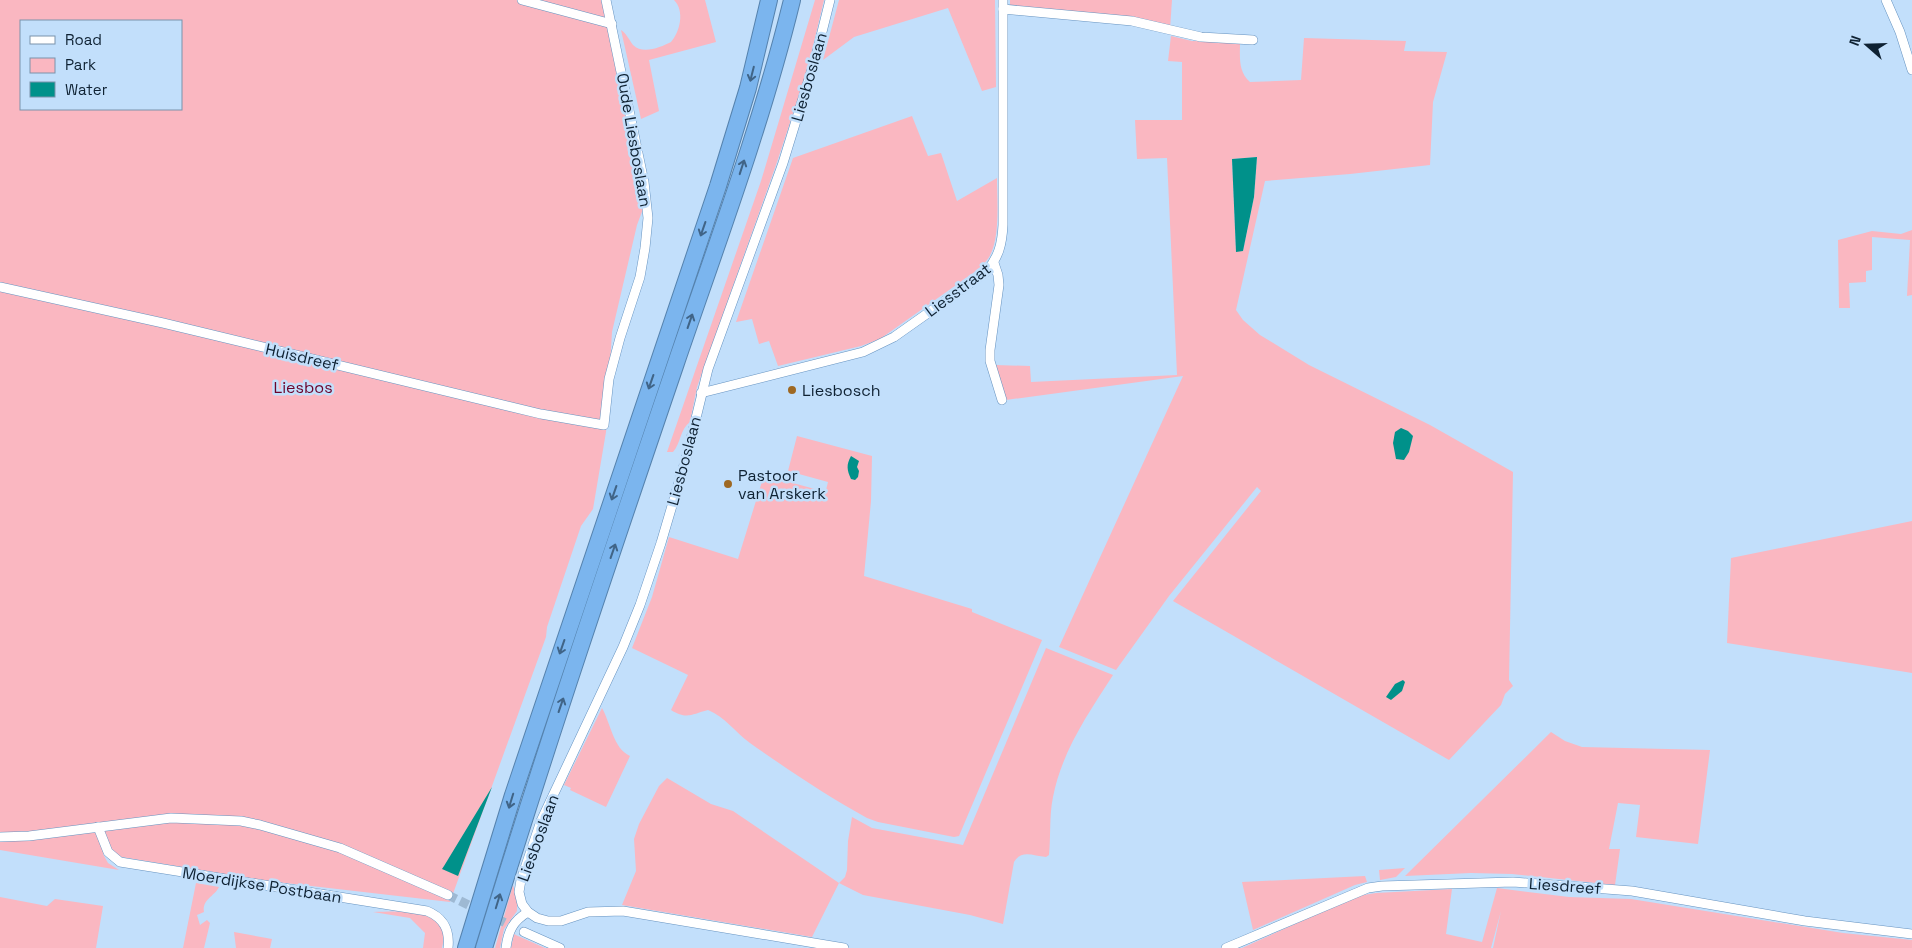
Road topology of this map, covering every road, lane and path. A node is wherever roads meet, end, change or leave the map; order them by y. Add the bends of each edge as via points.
1 (522, 0) edge
2 (606, 0) edge
3 (770, 0) edge
4 (792, 0) edge
5 (830, 0) edge
6 (1886, 0) edge
7 (1003, 5) edge
8 (612, 24) junction
9 (1253, 40) dead end
10 (1912, 70) edge
11 (994, 263) junction
12 (0, 288) edge
13 (701, 392) junction
14 (1002, 400) dead end
15 (604, 425) joint
16 (98, 827) junction
17 (0, 837) edge
18 (448, 896) tunnel mouth
19 (528, 912) junction
20 (524, 932) tunnel mouth
21 (1912, 934) edge
22 (819, 946) edge
23 (448, 948) edge
24 (466, 948) edge
25 (484, 948) edge
26 (506, 948) edge
27 (560, 948) edge
28 (844, 948) edge
29 (1226, 948) edge

1 - 8 street
2 - 8 street, Oude Liesboslaan
3 -> 24 highway via 748,88 718,186 512,795
25 -> 4 highway via 545,752 731,201
5 - 13 street, Liesboslaan via 783,163
6 - 10 street
7 - 9 street via 1132,21 1202,37
7 - 11 street, Liesstraat via 1003,225 1002,246
8 - 15 street, Oude Liesboslaan via 644,182 648,218 640,277 609,379
11 - 13 street, Liesstraat via 894,337 862,352
11 - 14 street via 999,285 990,361
12 - 15 street, Huisdreef via 163,323 541,414
13 - 19 street, Liesboslaan via 687,455 640,605 541,821 521,880 519,892
16 - 17 street
16 - 18 street via 171,818 241,821 340,848
16 - 23 street, Moerdijkse Postbaan via 108,852 120,862 427,911 443,922
19 - 22 street via 548,921 588,912 623,911
19 - 26 street via 511,928
20 - 27 street
21 - 29 street, Liesdreef via 1805,921 1632,891 1513,882 1368,888
22 - 28 street

